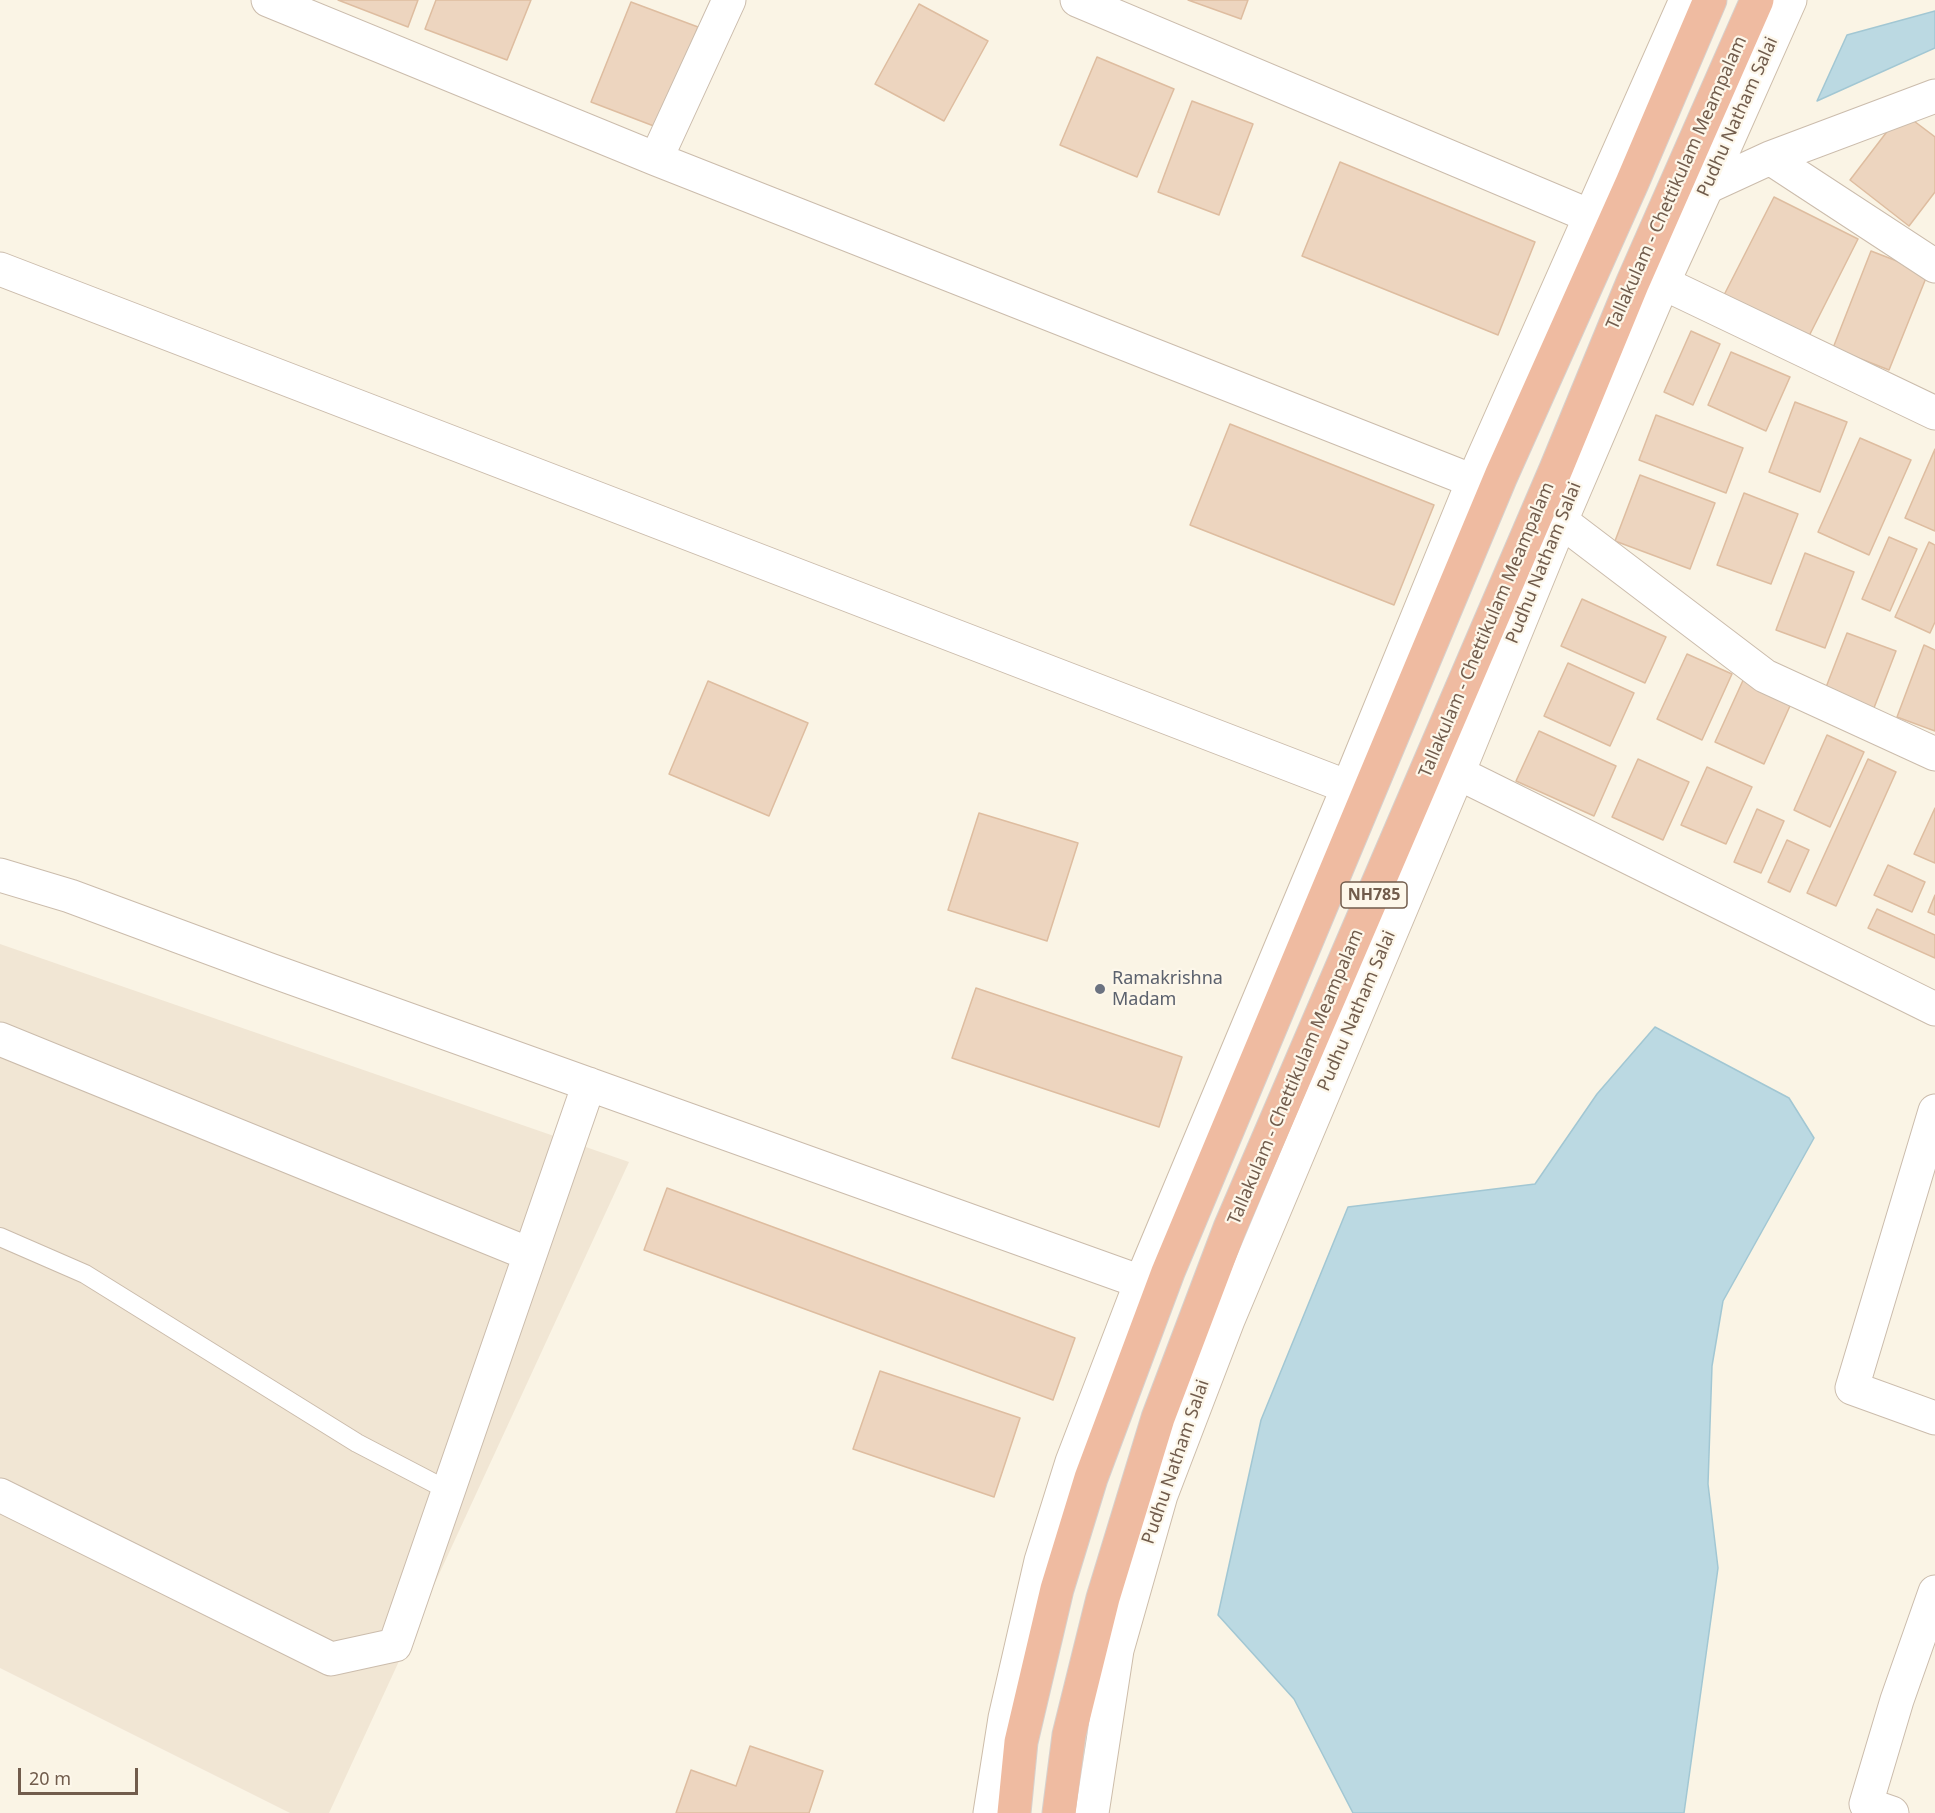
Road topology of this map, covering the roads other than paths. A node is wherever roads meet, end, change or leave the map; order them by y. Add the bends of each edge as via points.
1 (268, 0) edge
2 (729, 0) edge
3 (1077, 0) edge
4 (1686, 0) edge
5 (1710, 0) edge
6 (1757, 0) edge
7 (1790, 0) edge
8 (1929, 104) edge
9 (1770, 158) junction
10 (656, 159) junction
11 (1707, 187) junction
12 (1590, 216) junction
13 (1935, 266) edge
14 (0, 269) edge
15 (1663, 283) junction
16 (1935, 412) edge
17 (1473, 481) junction
18 (1561, 521) junction
19 (1935, 754) edge
20 (1458, 772) junction
21 (1348, 787) junction
22 (0, 874) edge
23 (1935, 1009) edge
24 (0, 1039) edge
25 (589, 1084) junction
26 (1935, 1111) edge
27 (0, 1237) edge
28 (530, 1254) junction
29 (1141, 1282) junction
30 (1935, 1418) edge
31 (449, 1491) junction
32 (0, 1496) edge
33 (1935, 1592) edge
34 (990, 1813) edge
35 (1014, 1813) edge
36 (1059, 1813) edge
37 (1092, 1813) edge
38 (1892, 1813) edge

1 - 10 street
2 - 10 street
3 - 12 street
4 - 12 street
5 - 35 highway, NH785 via 1501,476 1168,1272 1092,1478 1057,1589 1021,1742
6 - 36 highway, Tallakulam - Chettikulam Meampalam / NH785 via 1230,1228 1158,1418 1103,1598 1069,1735
7 - 11 street, Pudhu Natham Salai
8 - 9 street
9 - 11 street
9 - 13 street
10 - 17 street
11 - 15 street, Pudhu Natham Salai
12 - 17 street
14 - 21 street
15 - 16 street
15 - 18 street, Pudhu Natham Salai
17 - 21 street
18 - 19 street via 1765,676
18 - 20 street, Pudhu Natham Salai
20 - 23 street
20 - 37 street, Pudhu Natham Salai via 1227,1320 1161,1495 1117,1650
21 - 29 street
22 - 25 street
24 - 28 street
25 - 28 street
25 - 29 street
26 - 30 street via 1852,1388
27 - 31 lane via 85,1274 357,1443
28 - 31 street
29 - 34 street via 1072,1462 1041,1561 1005,1718
31 - 32 street via 395,1645 331,1659
33 - 38 street via 1866,1804

